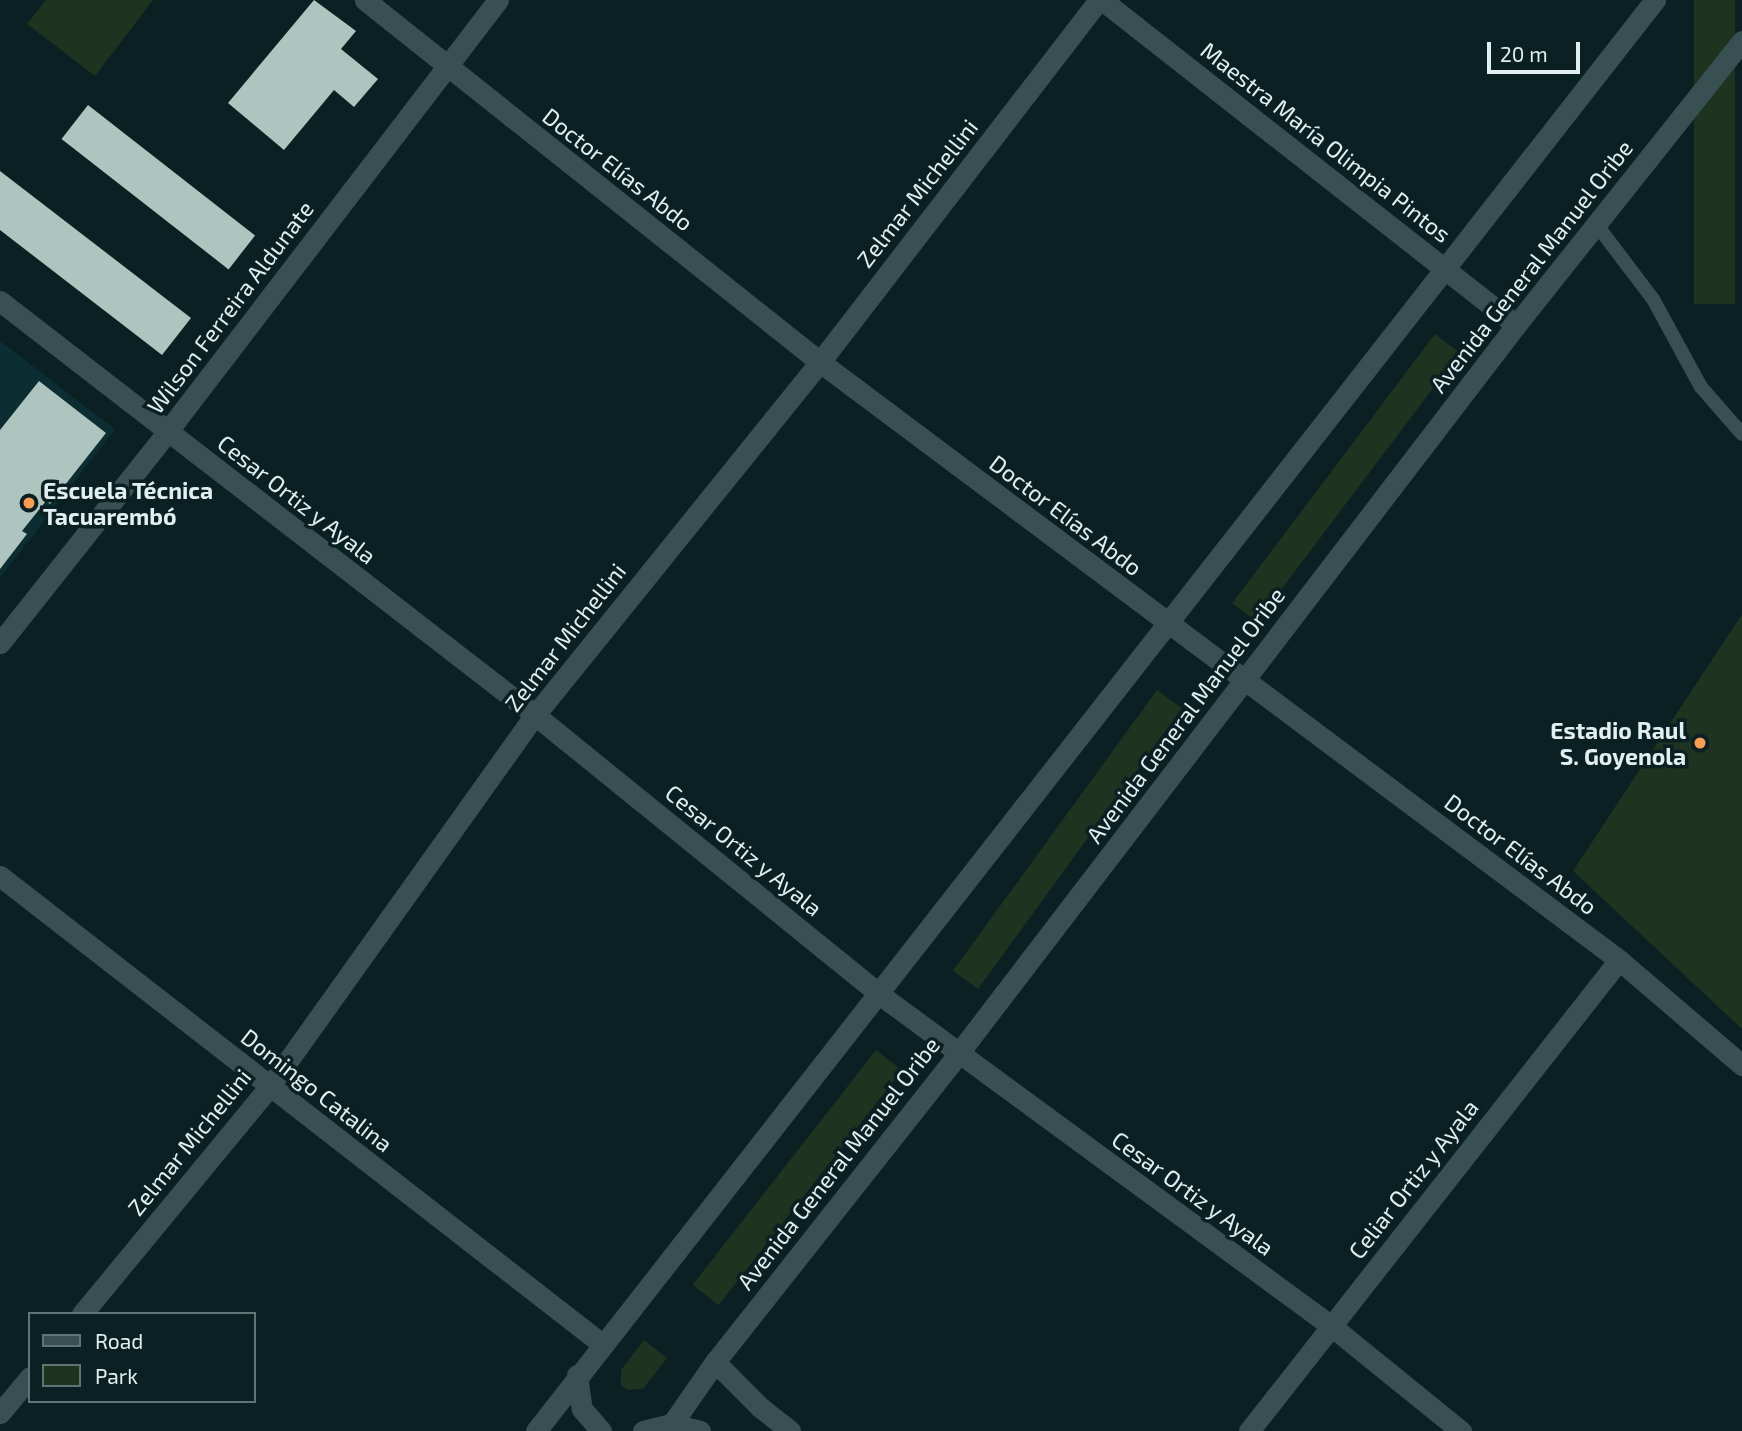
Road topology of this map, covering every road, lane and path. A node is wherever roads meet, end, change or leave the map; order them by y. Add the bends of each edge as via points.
1 (365, 0) edge
2 (498, 0) edge
3 (1101, 0) edge
4 (1655, 0) edge
5 (1742, 41) edge
6 (446, 66) junction
7 (1596, 224) junction
8 (1446, 270) junction
9 (0, 301) edge
10 (1516, 325) junction
11 (820, 362) junction
12 (167, 432) junction
13 (1742, 434) edge
14 (1169, 626) junction
15 (0, 643) edge
16 (1245, 680) junction
17 (536, 715) junction
18 (0, 876) edge
19 (1619, 960) junction
20 (879, 994) junction
21 (958, 1054) junction
22 (1742, 1065) edge
23 (270, 1086) junction
24 (84, 1312) edge
25 (1330, 1325) junction
26 (602, 1345) junction
27 (715, 1362) junction
28 (578, 1375) junction
29 (28, 1379) edge
30 (0, 1413) edge
31 (669, 1427) edge
32 (536, 1431) edge
33 (601, 1431) edge
34 (643, 1431) edge
35 (700, 1431) edge
36 (790, 1431) edge
37 (1249, 1431) edge
38 (1461, 1431) edge

1 - 6 street, Doctor Elías Abdo
2 - 6 street, Wilson Ferreira Aldunate
3 - 8 street, Maestra María Olimpia Pintos
3 - 11 street, Zelmar Michellini
4 - 8 street
5 - 7 street, Avenida General Manuel Oribe
6 - 11 street, Doctor Elías Abdo
6 - 12 street, Wilson Ferreira Aldunate
7 - 10 street, Avenida General Manuel Oribe
7 - 13 lane via 1653,299 1701,387
8 - 10 street, Maestra María Olimpia Pintos
8 - 14 street
9 - 12 street, Cesar Ortiz y Ayala
10 - 16 street, Avenida General Manuel Oribe
11 - 14 street, Doctor Elías Abdo
11 - 17 street, Zelmar Michellini
12 - 15 street, Wilson Ferreira Aldunate
12 - 17 street, Cesar Ortiz y Ayala
14 - 16 street, Doctor Elías Abdo
14 - 20 street
16 - 19 street, Doctor Elías Abdo
16 - 21 street, Avenida General Manuel Oribe
17 - 20 street, Cesar Ortiz y Ayala
17 - 23 street, Zelmar Michellini
18 - 23 street, Domingo Catalina
19 - 22 street, Doctor Elías Abdo
19 - 25 street, Celiar Ortiz y Ayala
20 - 21 street, Cesar Ortiz y Ayala
20 - 26 street
21 - 25 street, Cesar Ortiz y Ayala
21 - 27 street, Avenida General Manuel Oribe
23 - 24 street, Zelmar Michellini
23 - 26 street, Domingo Catalina
25 - 37 street, Celiar Ortiz y Ayala
25 - 38 street, Cesar Ortiz y Ayala
26 - 28 street
27 - 31 street, Avenida General Manuel Oribe
27 - 36 street
28 - 32 street
28 - 33 street via 582,1409
29 - 30 street
31 - 34 street
31 - 35 street

